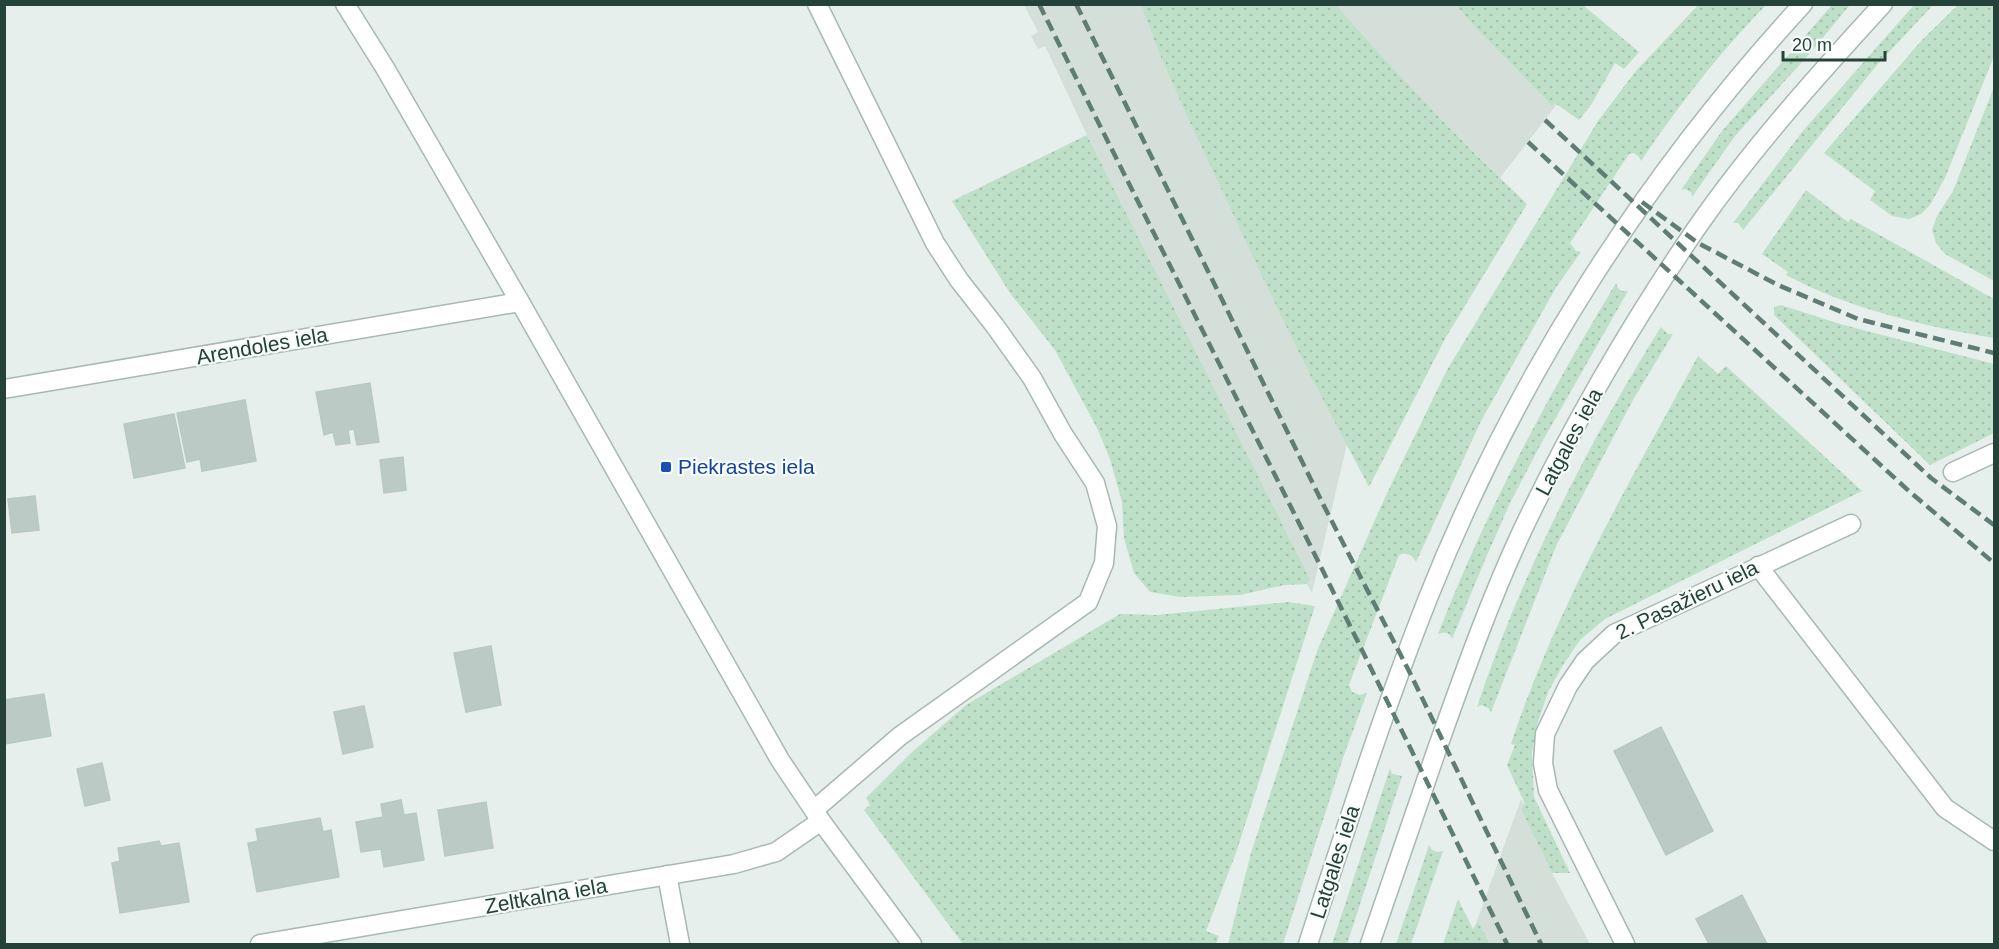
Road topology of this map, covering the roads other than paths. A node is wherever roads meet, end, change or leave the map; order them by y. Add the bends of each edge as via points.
1 (345, 4) edge
2 (817, 4) edge
3 (1803, 4) edge
4 (1883, 4) edge
5 (520, 302) junction
6 (4, 389) edge
7 (1995, 453) edge
8 (1953, 472) dead end
9 (1851, 524) dead end
10 (1758, 566) junction
11 (818, 815) junction
12 (1995, 841) edge
13 (667, 875) junction
14 (260, 945) edge
15 (680, 945) edge
16 (912, 945) edge
17 (1308, 945) edge
18 (1370, 945) edge
19 (1625, 945) edge

1 - 5 street
2 - 11 street, Zeltkalna iela via 935,243 1032,378 1095,483 1107,526 1104,563 1088,602 900,736
3 - 17 street, Latgales iela via 1679,150 1591,277 1549,348 1458,528 1428,597
4 - 18 street, Latgales iela via 1774,128 1699,225 1649,302 1559,458 1521,532 1462,677
5 - 6 street, Arendoles iela
5 - 11 street via 780,760
7 - 8 street
9 - 10 street, 2. Pasažieru iela
10 - 12 street via 1945,808
10 - 19 street, 2. Pasažieru iela via 1614,634 1585,661 1545,734 1548,790
11 - 13 street, Zeltkalna iela via 776,852 734,864
11 - 16 street
13 - 14 street, Zeltkalna iela
13 - 15 street

